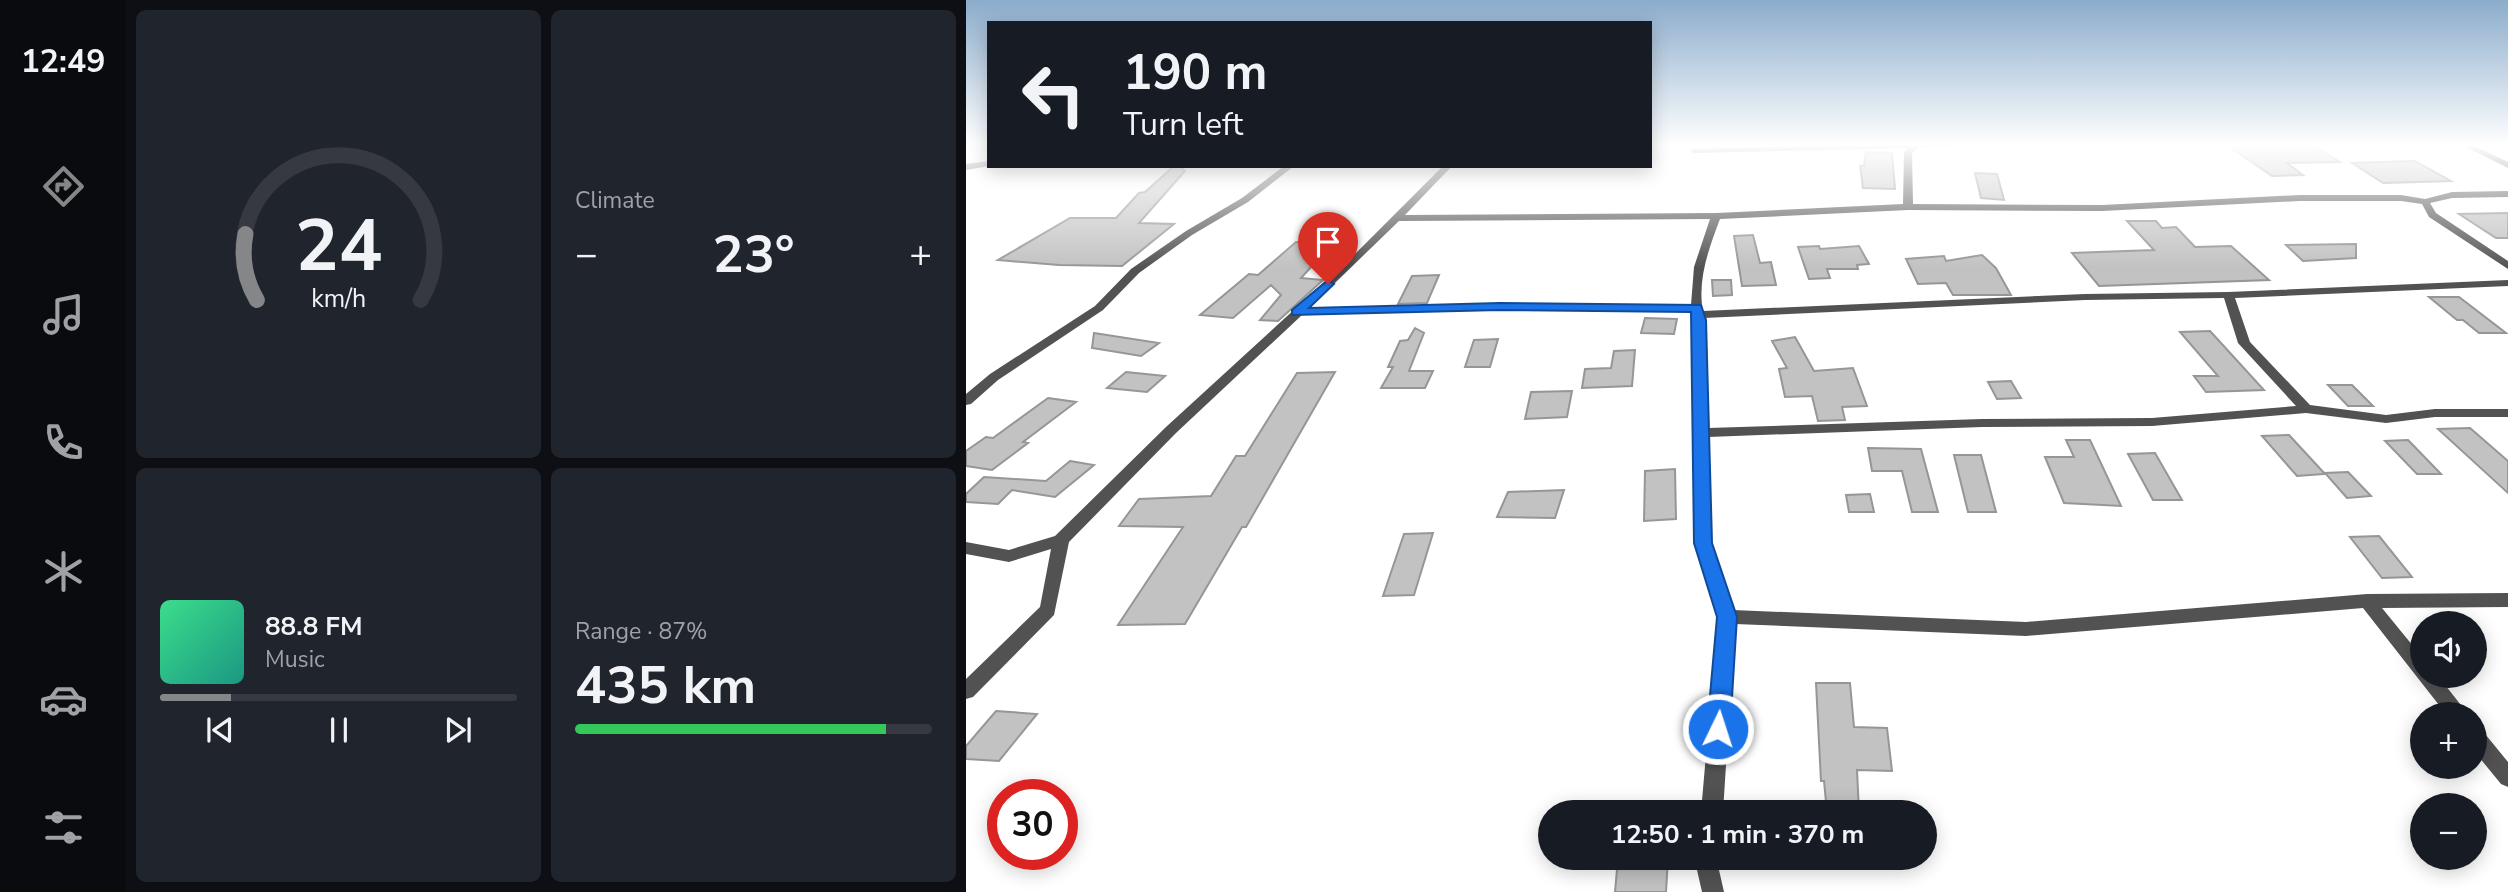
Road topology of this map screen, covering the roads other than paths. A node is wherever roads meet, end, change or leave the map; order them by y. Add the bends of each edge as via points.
1 (1264, 186) edge
2 (1428, 186) edge
3 (1908, 186) edge
4 (2508, 194) edge
5 (2425, 202) junction
6 (1908, 207) junction
7 (1716, 216) junction
8 (1396, 218) junction
9 (2508, 266) edge
10 (2508, 283) edge
11 (2228, 295) junction
12 (1297, 312) junction
13 (1697, 312) junction
14 (966, 401) edge
15 (2306, 410) junction
16 (2508, 413) edge
17 (1699, 433) junction
18 (1061, 540) junction
19 (966, 548) edge
20 (2508, 600) edge
21 (2367, 601) junction
22 (1727, 617) junction
23 (2410, 655) edge
24 (2437, 688) edge
25 (966, 691) edge
26 (2448, 702) edge
27 (2487, 751) edge
28 (2508, 777) edge
29 (1713, 800) edge
30 (1708, 870) edge
31 (1713, 892) edge

1 - 14 street via 1136,271 1099,308 994,377
2 - 8 street
3 - 6 street
4 - 5 street via 2452,195
5 - 6 street via 2300,198 2102,208
5 - 9 street via 2432,215
6 - 7 street
7 - 8 street
7 - 13 street via 1700,261
8 - 12 street
10 - 11 street
11 - 13 street
11 - 15 street via 2244,343
12 - 13 street via 1500,307
12 - 18 street
13 - 17 street
15 - 16 street via 2386,419 2435,413
15 - 17 street via 2152,422
17 - 22 street via 1703,543
18 - 19 street via 1009,556
18 - 25 street via 1048,610
20 - 21 street
21 - 22 street via 2026,629
21 - 23 street
22 - 29 street
24 - 26 street
27 - 28 street
30 - 31 street

